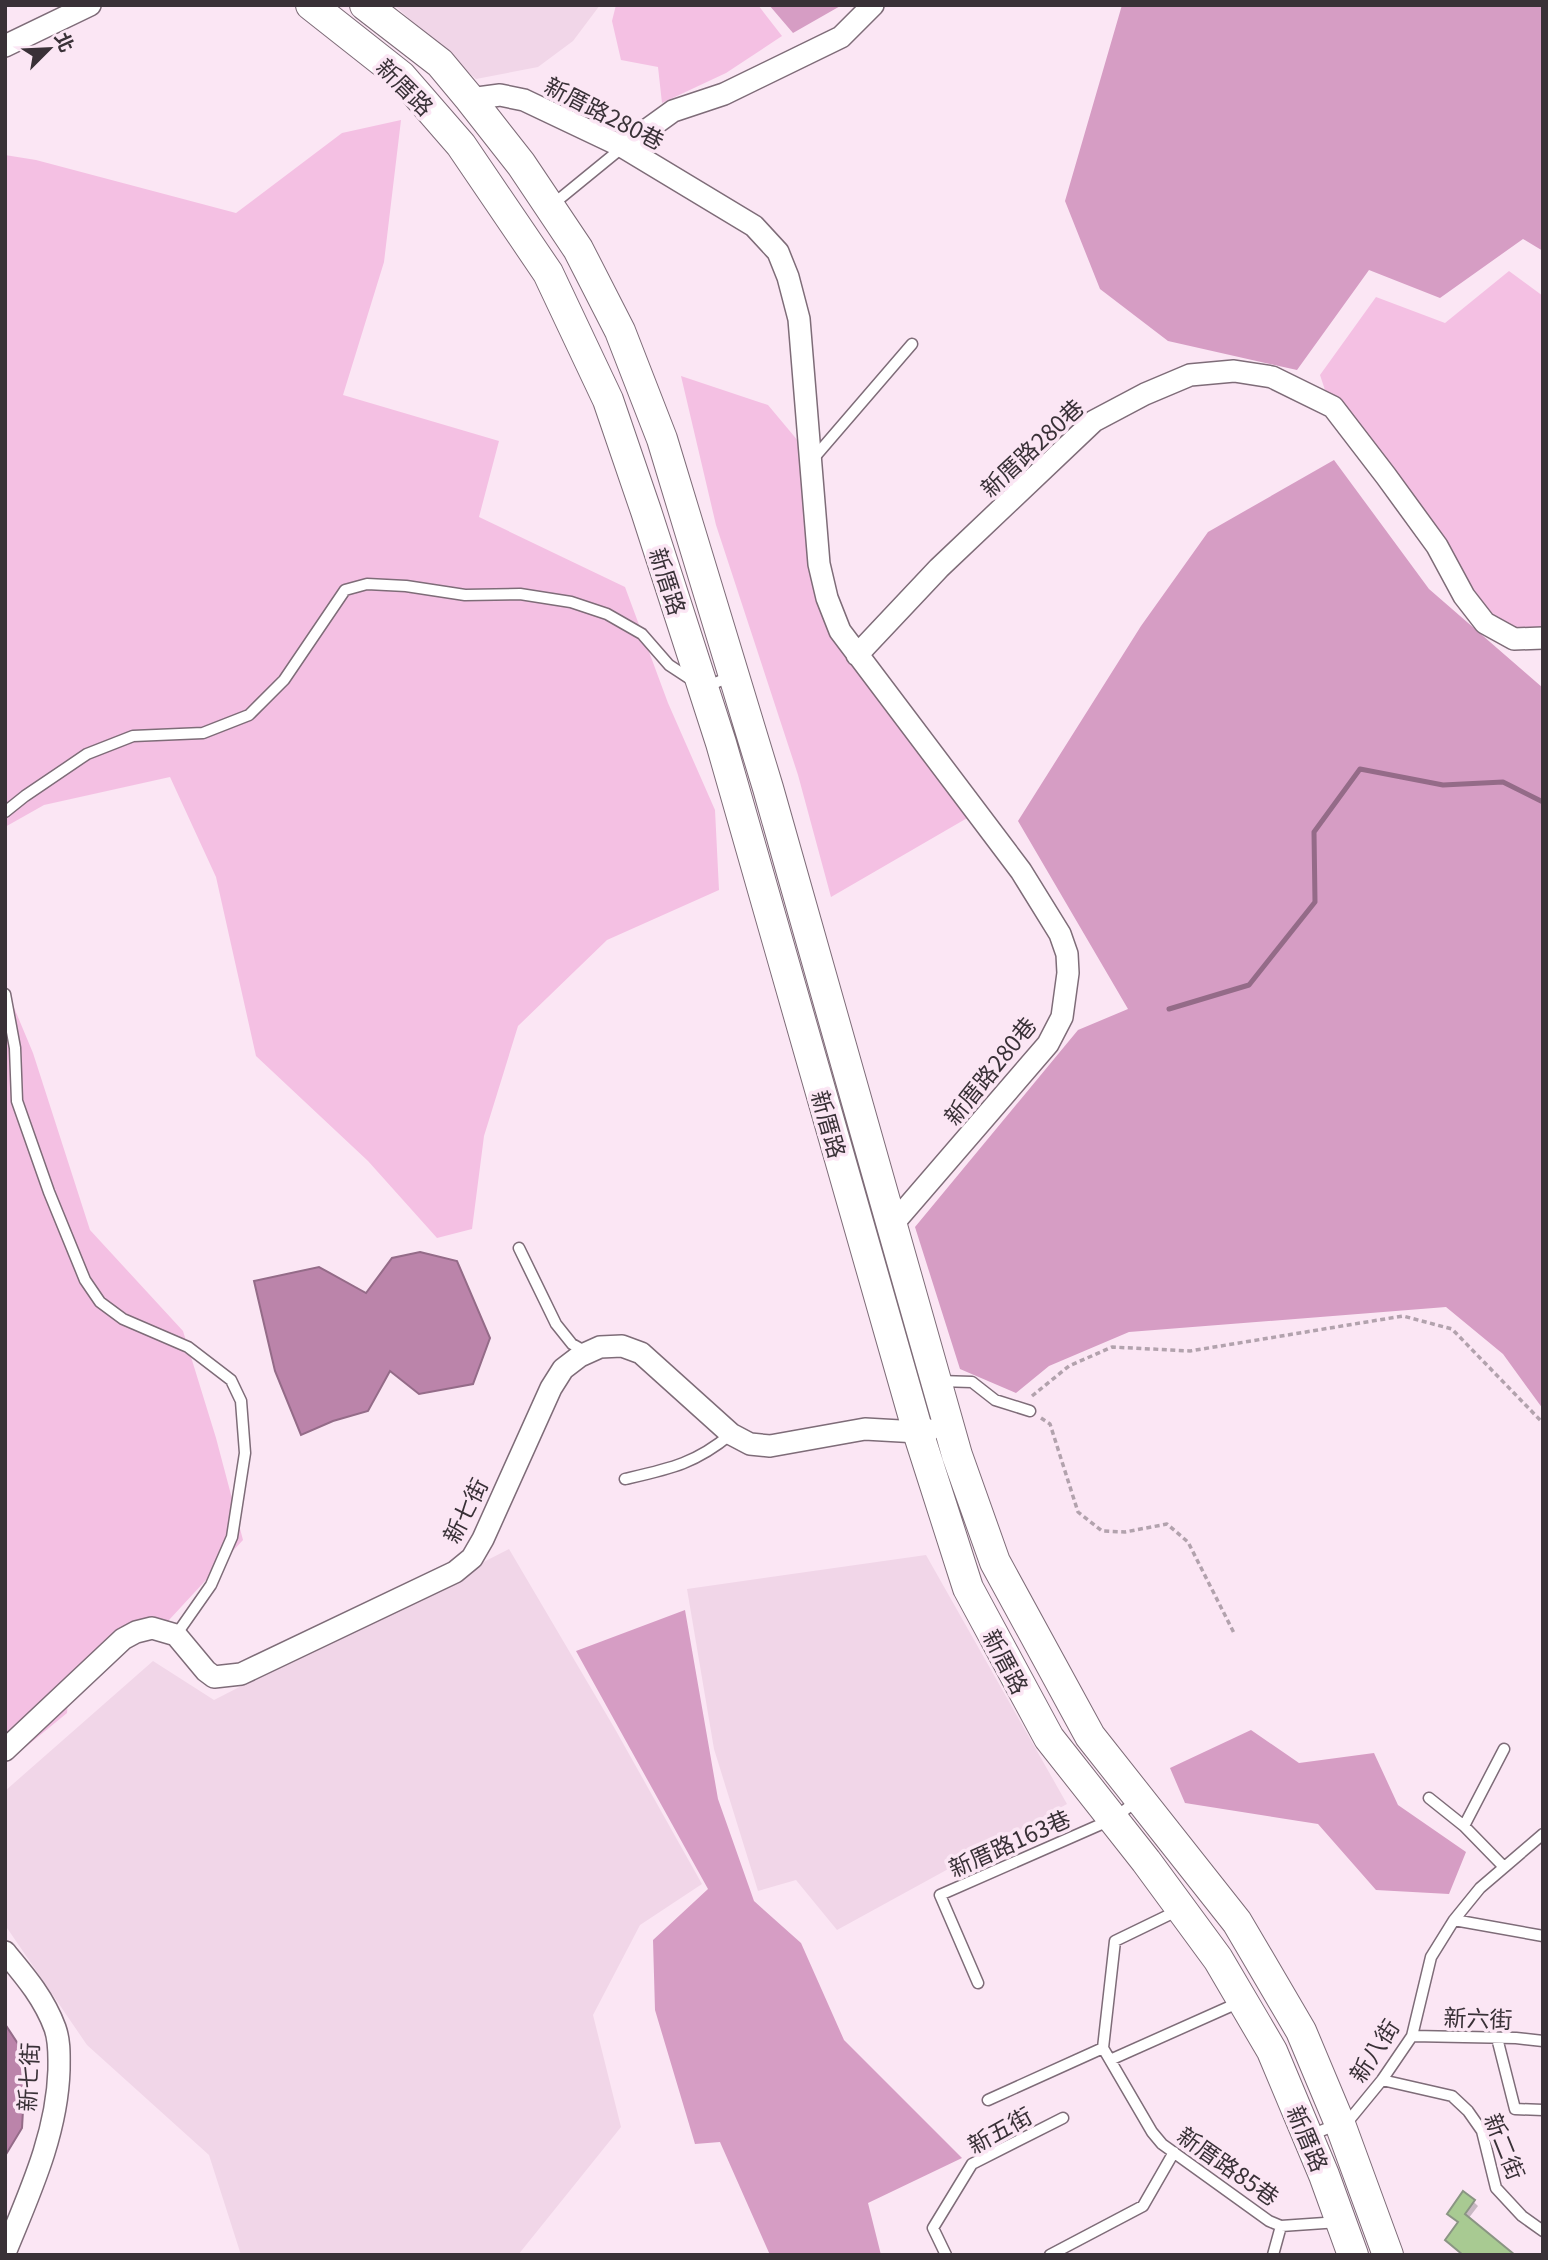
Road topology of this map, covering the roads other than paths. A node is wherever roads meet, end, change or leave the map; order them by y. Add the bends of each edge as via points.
1 (90, 5) edge
2 (311, 5) edge
3 (365, 5) edge
4 (873, 5) edge
5 (396, 29) junction
6 (5, 46) edge
7 (373, 54) junction
8 (470, 99) junction
9 (623, 147) junction
10 (549, 206) junction
11 (912, 344) dead end
12 (811, 461) junction
13 (1543, 638) edge
14 (857, 655) junction
15 (734, 675) junction
16 (704, 688) junction
17 (5, 812) edge
18 (5, 995) edge
19 (892, 1225) junction
20 (519, 1248) dead end
21 (910, 1287) junction
22 (879, 1294) junction
23 (588, 1353) junction
24 (937, 1381) junction
25 (1030, 1412) road end
26 (949, 1426) junction
27 (918, 1432) junction
28 (731, 1434) junction
29 (625, 1479) dead end
30 (176, 1636) junction
31 (1504, 1749) dead end
32 (5, 1750) edge
33 (1140, 1798) junction
34 (1429, 1798) dead end
35 (1113, 1819) junction
36 (1465, 1826) junction
37 (1543, 1834) edge
38 (1504, 1867) junction
39 (1181, 1909) junction
40 (1454, 1920) junction
41 (1543, 1936) edge
42 (5, 1952) edge
43 (978, 1983) dead end
44 (1243, 2001) junction
45 (1412, 2036) junction
46 (1497, 2038) junction
47 (1543, 2041) edge
48 (1103, 2048) junction
49 (1110, 2060) junction
50 (1382, 2080) junction
51 (988, 2100) dead end
52 (1543, 2109) edge
53 (1063, 2118) dead end
54 (1340, 2124) junction
55 (1308, 2136) junction
56 (1174, 2152) junction
57 (1342, 2222) junction
58 (1281, 2226) junction
59 (1543, 2231) edge
60 (5, 2253) edge
61 (946, 2255) edge
62 (1050, 2255) edge
63 (1273, 2255) edge
64 (1353, 2255) edge
65 (1388, 2255) edge

1 - 6 street
2 - 7 street, 新厝路
3 - 5 street, 新厝路
4 - 9 street via 841,37 724,94 673,111
5 - 7 street
5 - 8 street, 新厝路 via 440,63
7 - 16 street, 新厝路 via 401,76 461,145 548,273 608,400
8 - 9 street, 新厝路280巷 via 500,95 524,100
8 - 10 street, 新厝路
9 - 10 lane
9 - 12 street, 新厝路280巷 via 754,226 778,252 799,319
10 - 15 street, 新厝路 via 578,249 624,343 662,439
11 - 12 lane
12 - 14 street, 新厝路280巷 via 819,564 827,598 840,631
13 - 14 street, 新厝路280巷 via 1514,639 1485,623 1464,596 1437,546 1333,407 1272,377 1234,370 1190,375 1094,421 939,568
14 - 19 street, 新厝路280巷 via 1021,871 1060,934 1067,954 1062,1017 1048,1044
15 - 16 lane
15 - 19 street, 新厝路
16 - 17 lane via 669,665 642,634 607,614 571,602 368,584 345,590 284,680 250,715 203,733 133,736 87,754
16 - 22 street, 新厝路
18 - 30 lane via 15,1048 17,1101 85,1280 100,1302 123,1319 188,1347 231,1380 242,1401 245,1453 232,1537 211,1586
19 - 21 street, 新厝路
20 - 23 lane via 556,1324 572,1344
21 - 22 street
21 - 24 street, 新厝路
22 - 27 street, 新厝路
23 - 28 street, 新七街 via 622,1346 641,1353
23 - 30 street, 新七街 via 564,1369 551,1388 482,1539 472,1558 455,1572 241,1674 214,1677
24 - 25 lane via 972,1382 995,1401
24 - 26 street, 新厝路
26 - 27 street, 新七街
26 - 33 street, 新厝路 via 995,1562 1090,1736
27 - 28 street, 新七街 via 865,1429 770,1446 750,1444
27 - 35 street, 新厝路 via 968,1588 1049,1738
28 - 29 lane via 698,1458
30 - 32 street via 152,1629 122,1639
31 - 36 lane
33 - 35 lane, 新厝路163巷
33 - 54 street, 新厝路 via 1237,1922 1301,2031
34 - 36 lane
35 - 39 street, 新厝路
35 - 43 lane, 新厝路163巷 via 940,1895
36 - 38 lane
37 - 38 lane, 新八街
38 - 40 lane, 新八街
39 - 44 street, 新厝路
39 - 48 lane via 1115,1941
40 - 41 lane
40 - 45 lane, 新八街 via 1431,1957
42 - 60 street, 新七街 via 37,1991 59,2046 58,2093 46,2148
44 - 49 lane
44 - 55 street, 新厝路 via 1272,2051
45 - 46 lane, 新六街
45 - 50 lane, 新八街
46 - 47 lane, 新六街
46 - 52 lane via 1515,2109
48 - 49 lane, 新厝路85巷
48 - 51 lane
49 - 56 lane, 新厝路85巷 via 1152,2132
50 - 54 lane, 新八街 via 1350,2119
50 - 59 lane, 新二街 via 1452,2096 1468,2111 1482,2131 1496,2188 1521,2216
53 - 61 lane, 新五街 via 972,2164 933,2228
54 - 55 lane, 新八街
54 - 65 street, 新厝路
55 - 57 street, 新厝路
56 - 58 lane, 新厝路85巷
56 - 62 lane via 1143,2206
57 - 58 lane, 新厝路85巷
57 - 64 street, 新厝路
58 - 63 lane

